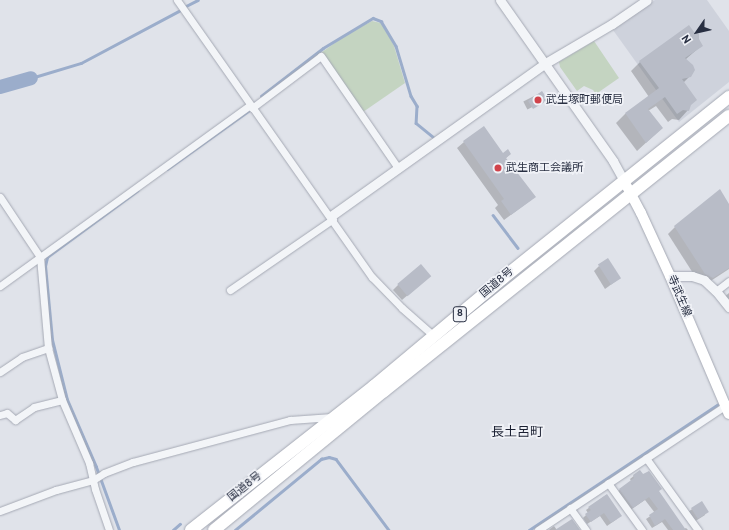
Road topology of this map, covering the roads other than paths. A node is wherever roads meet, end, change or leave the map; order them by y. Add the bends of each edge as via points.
1 (177, 0) edge
2 (500, 0) edge
3 (647, 0) edge
4 (544, 64) junction
5 (729, 97) edge
6 (251, 107) junction
7 (729, 116) edge
8 (398, 168) junction
9 (624, 181) junction
10 (632, 194) junction
11 (0, 197) edge
12 (332, 217) junction
13 (40, 257) junction
14 (670, 276) junction
15 (729, 281) edge
16 (0, 286) edge
17 (230, 290) dead end
18 (716, 290) junction
19 (729, 307) edge
20 (434, 336) junction
21 (48, 348) junction
22 (0, 372) edge
23 (62, 400) junction
24 (728, 408) edge
25 (0, 415) edge
26 (332, 417) junction
27 (646, 458) junction
28 (93, 480) junction
29 (608, 483) junction
30 (570, 508) junction
31 (0, 512) edge
32 (110, 530) edge
33 (191, 530) edge
34 (214, 530) edge
35 (538, 530) edge
36 (586, 530) edge
37 (642, 530) edge
38 (698, 530) edge

1 - 6 street
2 - 4 street
3 - 4 street
4 - 8 street
4 - 9 street via 613,161
5 - 9 highway, 国道8号 / 8
6 - 8 street via 321,56
6 - 12 street
6 - 13 street
7 - 10 highway, 国道8号 / 8
8 - 12 street
9 - 10 main road, 寺武生線
9 - 20 highway, 国道8号 / 8
10 - 14 main road, 寺武生線
10 - 34 highway, 国道8号 / 8 via 384,390
11 - 13 street
12 - 17 street
12 - 20 street via 372,277
13 - 16 street
13 - 21 street
14 - 18 street via 692,276 704,280
14 - 24 main road, 寺武生線
15 - 18 street
18 - 19 street
20 - 26 highway, 国道8号 / 8
21 - 22 street via 22,357
21 - 23 street
23 - 25 street via 34,407 15,420 7,414
23 - 28 street via 89,463
24 - 27 street
26 - 28 street via 290,420 133,462
26 - 33 highway, 国道8号 / 8
27 - 29 street
27 - 38 street
28 - 31 street via 56,490
28 - 32 street
29 - 30 street
29 - 37 street
30 - 35 street
30 - 36 street

